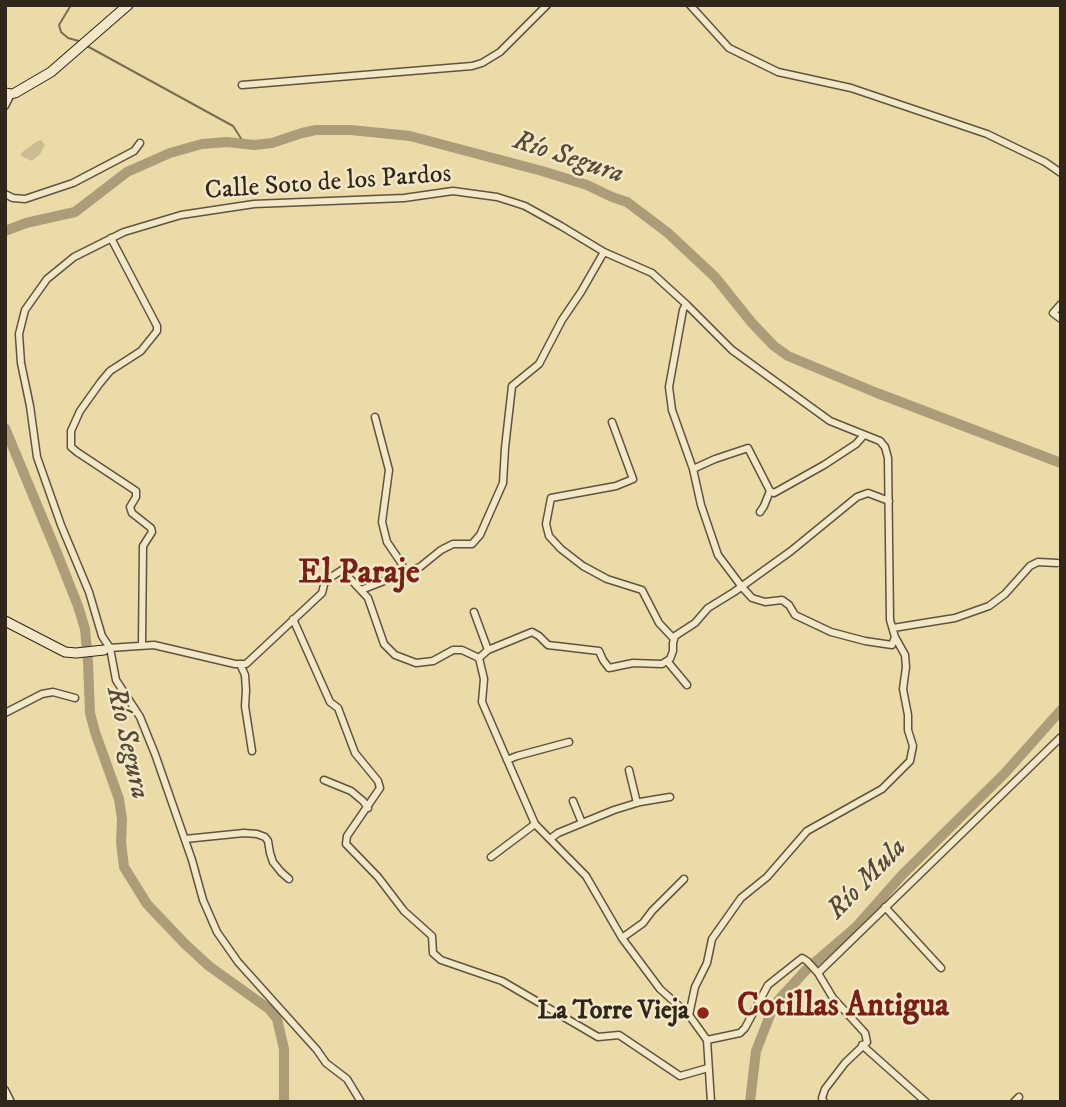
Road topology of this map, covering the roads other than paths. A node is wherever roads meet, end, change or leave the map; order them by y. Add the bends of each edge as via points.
1 (128, 5) edge
2 (547, 5) edge
3 (691, 5) edge
4 (242, 85) dead end
5 (8, 94) edge
6 (5, 106) edge
7 (139, 143) dead end
8 (1061, 173) edge
9 (5, 194) edge
10 (111, 238) junction
11 (604, 252) junction
12 (686, 304) junction
13 (1061, 304) edge
14 (1061, 319) edge
15 (375, 417) dead end
16 (612, 422) dead end
17 (864, 435) junction
18 (693, 469) junction
19 (769, 491) junction
20 (889, 501) junction
21 (760, 512) dead end
22 (1057, 563) dead end
23 (402, 564) dead end
24 (741, 587) junction
25 (361, 590) junction
26 (474, 612) dead end
27 (293, 619) junction
28 (5, 621) edge
29 (892, 628) junction
30 (895, 637) junction
31 (674, 639) junction
32 (142, 645) junction
33 (107, 649) junction
34 (488, 650) junction
35 (479, 658) junction
36 (667, 661) junction
37 (240, 664) junction
38 (687, 685) dead end
39 (75, 698) dead end
40 (5, 713) edge
41 (1061, 737) edge
42 (569, 742) dead end
43 (252, 751) dead end
44 (507, 760) junction
45 (629, 770) dead end
46 (324, 780) dead end
47 (670, 797) dead end
48 (573, 801) dead end
49 (638, 803) junction
50 (368, 808) junction
51 (582, 823) junction
52 (535, 824) junction
53 (185, 839) junction
54 (550, 839) junction
55 (491, 857) dead end
56 (289, 879) dead end
57 (684, 879) dead end
58 (885, 907) junction
59 (622, 938) junction
60 (941, 968) dead end
61 (818, 973) junction
62 (690, 1016) junction
63 (707, 1041) junction
64 (862, 1045) junction
65 (708, 1068) junction
66 (5, 1090) edge
67 (11, 1102) edge
68 (360, 1102) edge
69 (711, 1102) edge
70 (824, 1102) edge
71 (926, 1102) edge

1 - 5 main road via 51,72
2 - 4 street via 500,52 472,66
3 - 8 street via 729,48 778,72 851,88 987,134
5 - 6 street
7 - 9 street via 134,151 73,183 25,199
10 - 11 street, Calle Soto de los Pardos via 181,215 254,204 404,198 453,191 526,206
10 - 32 street via 157,331 141,351 100,383 80,411 71,431 71,447 136,491 132,513 151,528 143,546
10 - 33 street, Calle Soto de los Pardos via 74,257 47,279 25,310 19,334 37,457
11 - 12 street, Calle Soto de los Pardos via 652,273
11 - 25 street via 540,364 512,386 503,483 480,535 472,544 453,544 420,567
12 - 17 street, Calle Soto de los Pardos via 732,350 830,421
12 - 18 street via 669,387 672,410
13 - 14 street via 1053,313
15 - 23 street via 389,470 382,522 387,542
16 - 31 street via 633,479 551,498 546,524 549,536 583,566 642,590 659,623
17 - 19 street via 824,465
17 - 20 street, Calle Soto de los Pardos via 885,447
18 - 19 street via 748,448
18 - 24 street via 718,555
19 - 21 street
20 - 24 street via 868,493 858,497
20 - 29 street, Calle Soto de los Pardos
22 - 29 street via 1030,566 989,606 956,618
24 - 30 street via 752,598 782,600 795,615 831,632 892,645
24 - 31 street via 708,608
25 - 27 street via 342,570 325,581 322,593
25 - 35 street via 384,644 396,655 416,663 462,650
26 - 34 street
27 - 37 street via 246,664
27 - 50 street via 355,753 378,781 380,788
28 - 33 main road via 58,649 74,653
29 - 30 street, Calle Soto de los Pardos
30 - 62 street, Calle Soto de los Pardos via 905,655 903,689 913,746 910,761 882,789 807,831 767,877 741,898 712,939
31 - 36 street
32 - 33 street
32 - 37 street
33 - 53 street, Calle Soto de los Pardos via 117,680 155,754
34 - 35 street
34 - 36 street via 532,632 548,646 599,651 609,668
35 - 44 street via 484,679 482,702
36 - 38 street
37 - 43 street
39 - 40 street via 42,694
41 - 58 street
42 - 44 street
44 - 52 street
45 - 49 street
46 - 50 street via 351,791
47 - 49 street
48 - 51 street
49 - 51 street
50 - 65 street via 346,844 432,936 433,953 441,960 502,981 598,1037 619,1035 680,1076
51 - 54 street
52 - 54 street
52 - 55 street
53 - 56 street via 244,833 265,837 273,862
53 - 68 street, Calle Soto de los Pardos via 209,916 227,947 326,1063 347,1079
54 - 59 street via 586,876
57 - 59 street via 643,923
58 - 60 street
58 - 61 street
59 - 62 street via 660,989
61 - 63 street via 802,958 768,985 740,1034
61 - 64 street via 865,1033 867,1042
62 - 63 street
63 - 65 street
64 - 70 street via 825,1089
64 - 71 street
65 - 69 street
66 - 67 street

